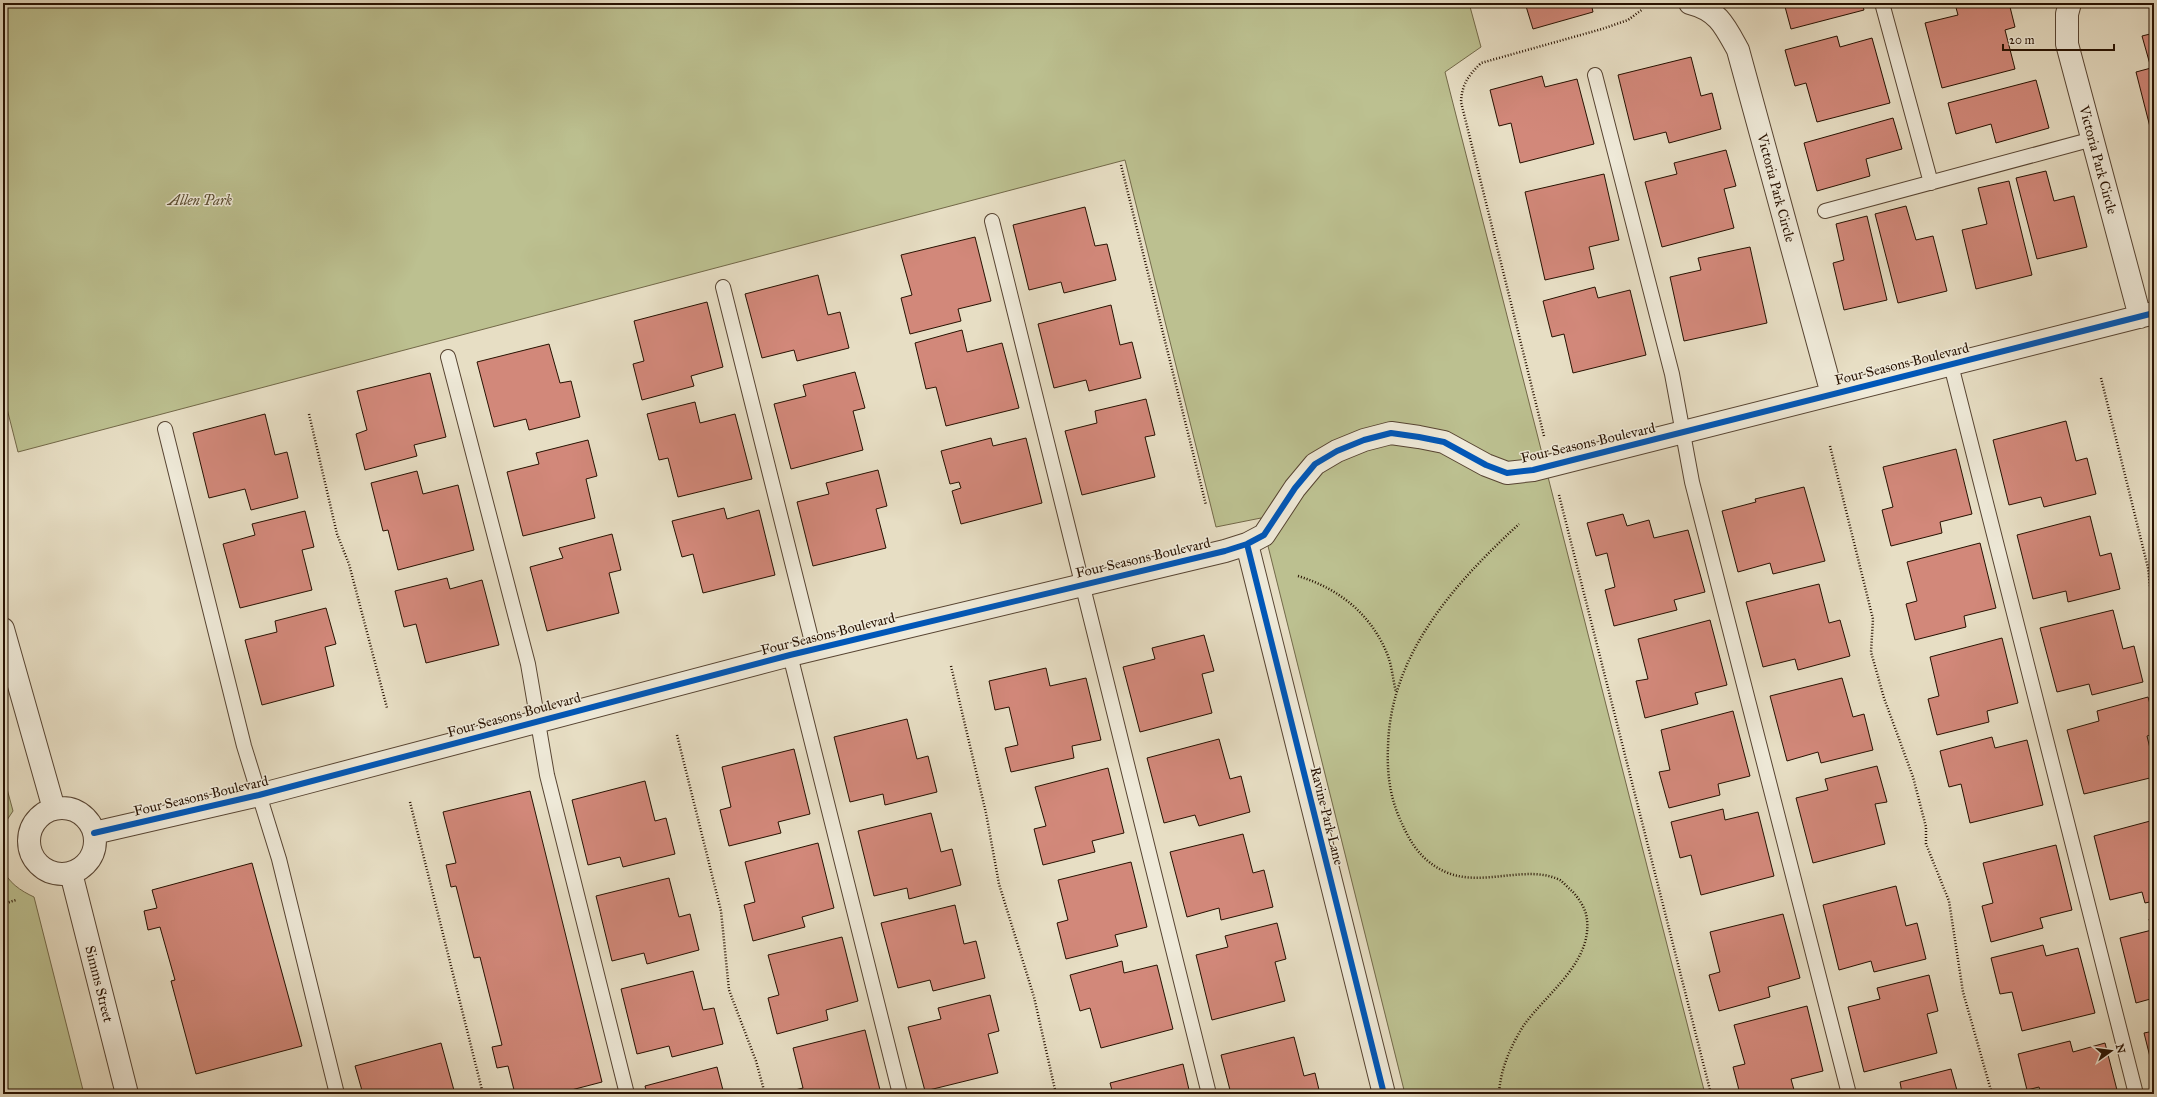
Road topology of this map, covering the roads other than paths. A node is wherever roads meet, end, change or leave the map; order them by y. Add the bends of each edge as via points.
1 (1690, 3) edge
2 (1882, 3) edge
3 (2070, 3) edge
4 (1595, 75) dead end
5 (2093, 139) junction
6 (1931, 183) junction
7 (1825, 211) dead end
8 (992, 221) dead end
9 (723, 287) dead end
10 (2147, 315) edge
11 (448, 357) dead end
12 (1951, 365) junction
13 (1832, 394) junction
14 (165, 429) dead end
15 (1682, 433) junction
16 (1247, 544) junction
17 (1082, 585) junction
18 (3, 629) edge
19 (814, 650) junction
20 (790, 655) junction
21 (539, 721) junction
22 (259, 795) junction
23 (54, 809) junction
24 (94, 833) junction
25 (71, 873) junction
26 (127, 1094) edge
27 (337, 1094) edge
28 (627, 1094) edge
29 (900, 1094) edge
30 (1208, 1094) edge
31 (1384, 1094) edge
32 (1849, 1094) edge
33 (2136, 1094) edge

1 - 13 street, Victoria Park Circle via 1714,13 1727,28 1738,50
2 - 6 lane
3 - 5 street, Victoria Park Circle via 2067,14 2067,44
4 - 15 lane via 1672,374
5 - 6 lane
5 - 10 street, Victoria Park Circle
6 - 7 lane
8 - 17 lane
9 - 19 lane
10 - 12 street, Four Seasons Boulevard
11 - 21 lane via 528,664
12 - 13 street, Four Seasons Boulevard
12 - 33 lane
13 - 15 street, Four Seasons Boulevard
14 - 22 lane via 244,746
15 - 16 street, Four Seasons Boulevard via 1552,466 1507,473 1486,465 1444,442 1391,433 1337,451 1315,464 1295,488 1264,535
15 - 32 lane via 1692,482
16 - 17 street, Four Seasons Boulevard
16 - 31 street, Ravine Park Lane
17 - 19 street, Four Seasons Boulevard
17 - 30 lane
18 - 23 street
19 - 20 street, Four Seasons Boulevard
20 - 21 street, Four Seasons Boulevard
20 - 29 lane
21 - 22 street, Four Seasons Boulevard
21 - 28 lane via 547,775
22 - 24 street, Four Seasons Boulevard
22 - 27 lane via 279,859
23 - 24 street via 68,809 81,814
23 - 25 street via 44,813 31,830 31,853 45,870 58,875
24 - 25 street via 91,858 82,868
25 - 26 street, Simms Street

